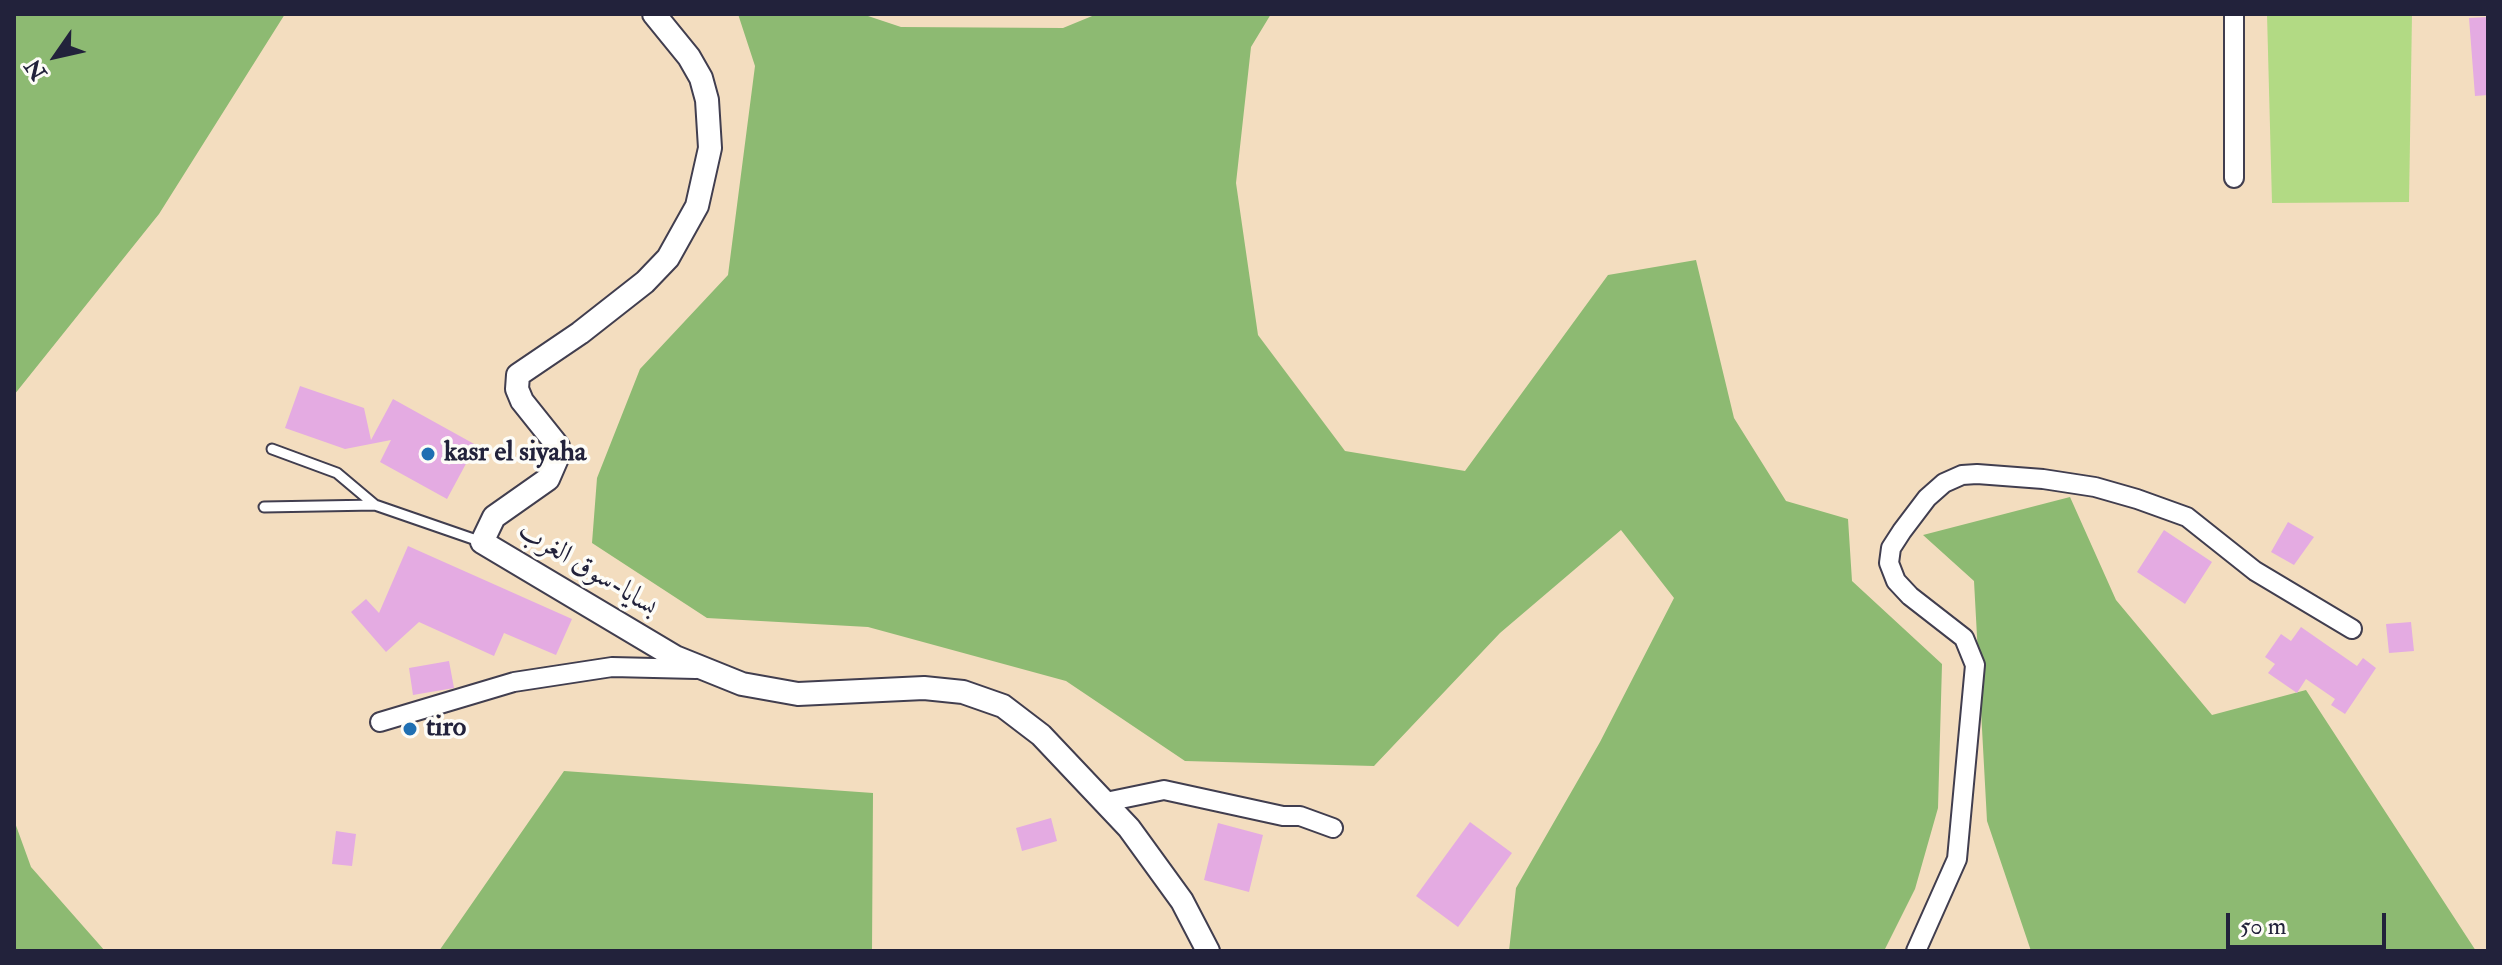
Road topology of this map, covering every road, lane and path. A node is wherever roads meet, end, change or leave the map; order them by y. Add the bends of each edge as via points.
1 (654, 14) edge
2 (2234, 14) edge
3 (2234, 178) dead end
4 (272, 449) dead end
5 (375, 505) junction
6 (264, 507) dead end
7 (482, 542) junction
8 (2352, 629) dead end
9 (699, 669) junction
10 (380, 722) dead end
11 (1106, 802) junction
12 (1333, 828) dead end
13 (1208, 951) edge
14 (1916, 951) edge

1 - 7 street, بسايا-سوق الغرب via 689,57 707,100 710,148 697,206 668,258 645,282 518,375 522,401 558,446 558,456 548,479 494,517
2 - 3 street
4 - 5 lane via 337,473
5 - 6 lane
5 - 7 lane
7 - 9 street, بسايا-سوق الغرب
8 - 14 street via 2187,517 2095,487 2043,479 1962,475 1944,483 1891,548 1889,563 1910,596 1964,638 1975,665 1957,859
9 - 10 street via 612,667 514,682
9 - 11 street, بسايا-سوق الغرب via 742,684 798,694 898,688 982,697 1023,720
11 - 12 street via 1164,790 1300,816
11 - 13 street, بسايا-سوق الغرب via 1182,901

